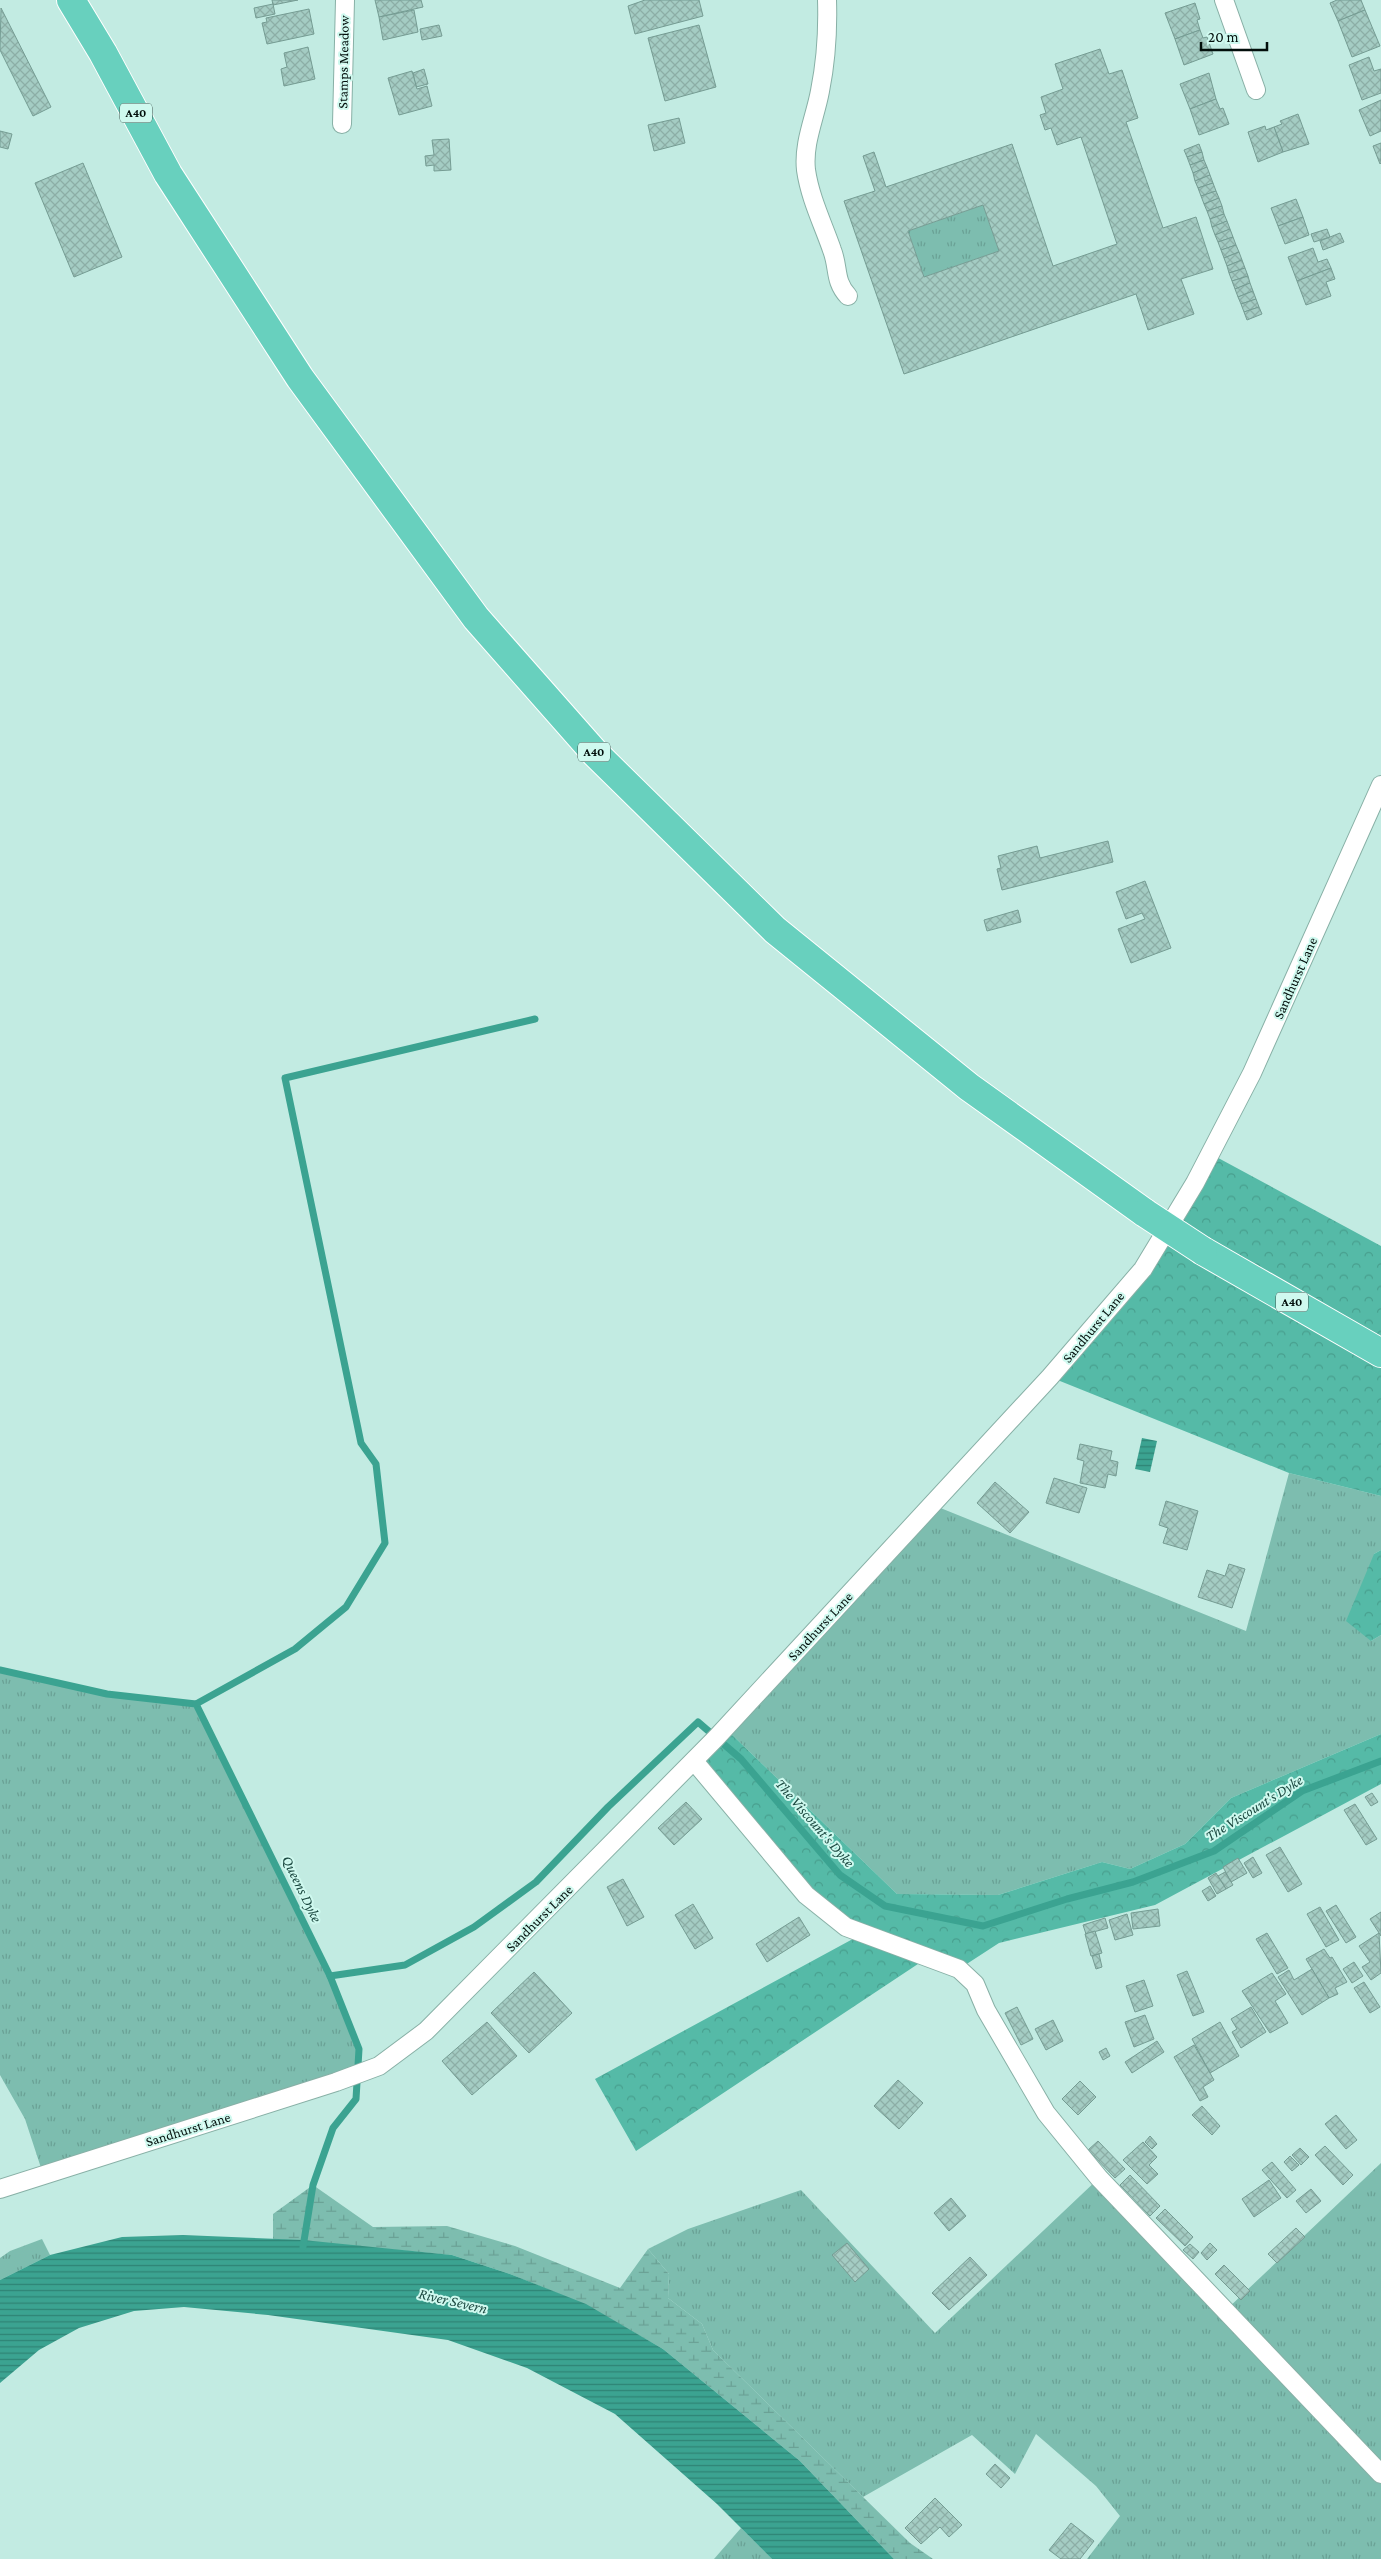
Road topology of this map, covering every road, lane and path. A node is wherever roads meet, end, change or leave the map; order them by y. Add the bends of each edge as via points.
1 (71, 0) edge
2 (89, 0) edge
3 (344, 0) edge
4 (827, 0) edge
5 (1224, 0) edge
6 (103, 53) junction
7 (1256, 90) dead end
8 (342, 124) dead end
9 (848, 296) dead end
10 (1381, 785) edge
11 (1381, 1353) edge
12 (694, 1761) junction
13 (0, 2188) edge
14 (1381, 2474) edge

1 - 6 highway, A40
2 - 6 highway, A40
3 - 8 street, Stamps Meadow
4 - 9 street via 828,32 820,93 809,130 806,169 835,256 839,286
5 - 7 street
6 - 11 highway, A40, bridge via 168,174 300,378 476,618 595,753 775,930 970,1088 1203,1251
10 - 12 street, Sandhurst Lane via 1252,1073 1195,1183 1143,1268 1050,1377
12 - 13 street, Sandhurst Lane via 426,2031 379,2066
12 - 14 street via 806,1895 846,1928 960,1969 975,1984 986,2010 1046,2113 1099,2178

